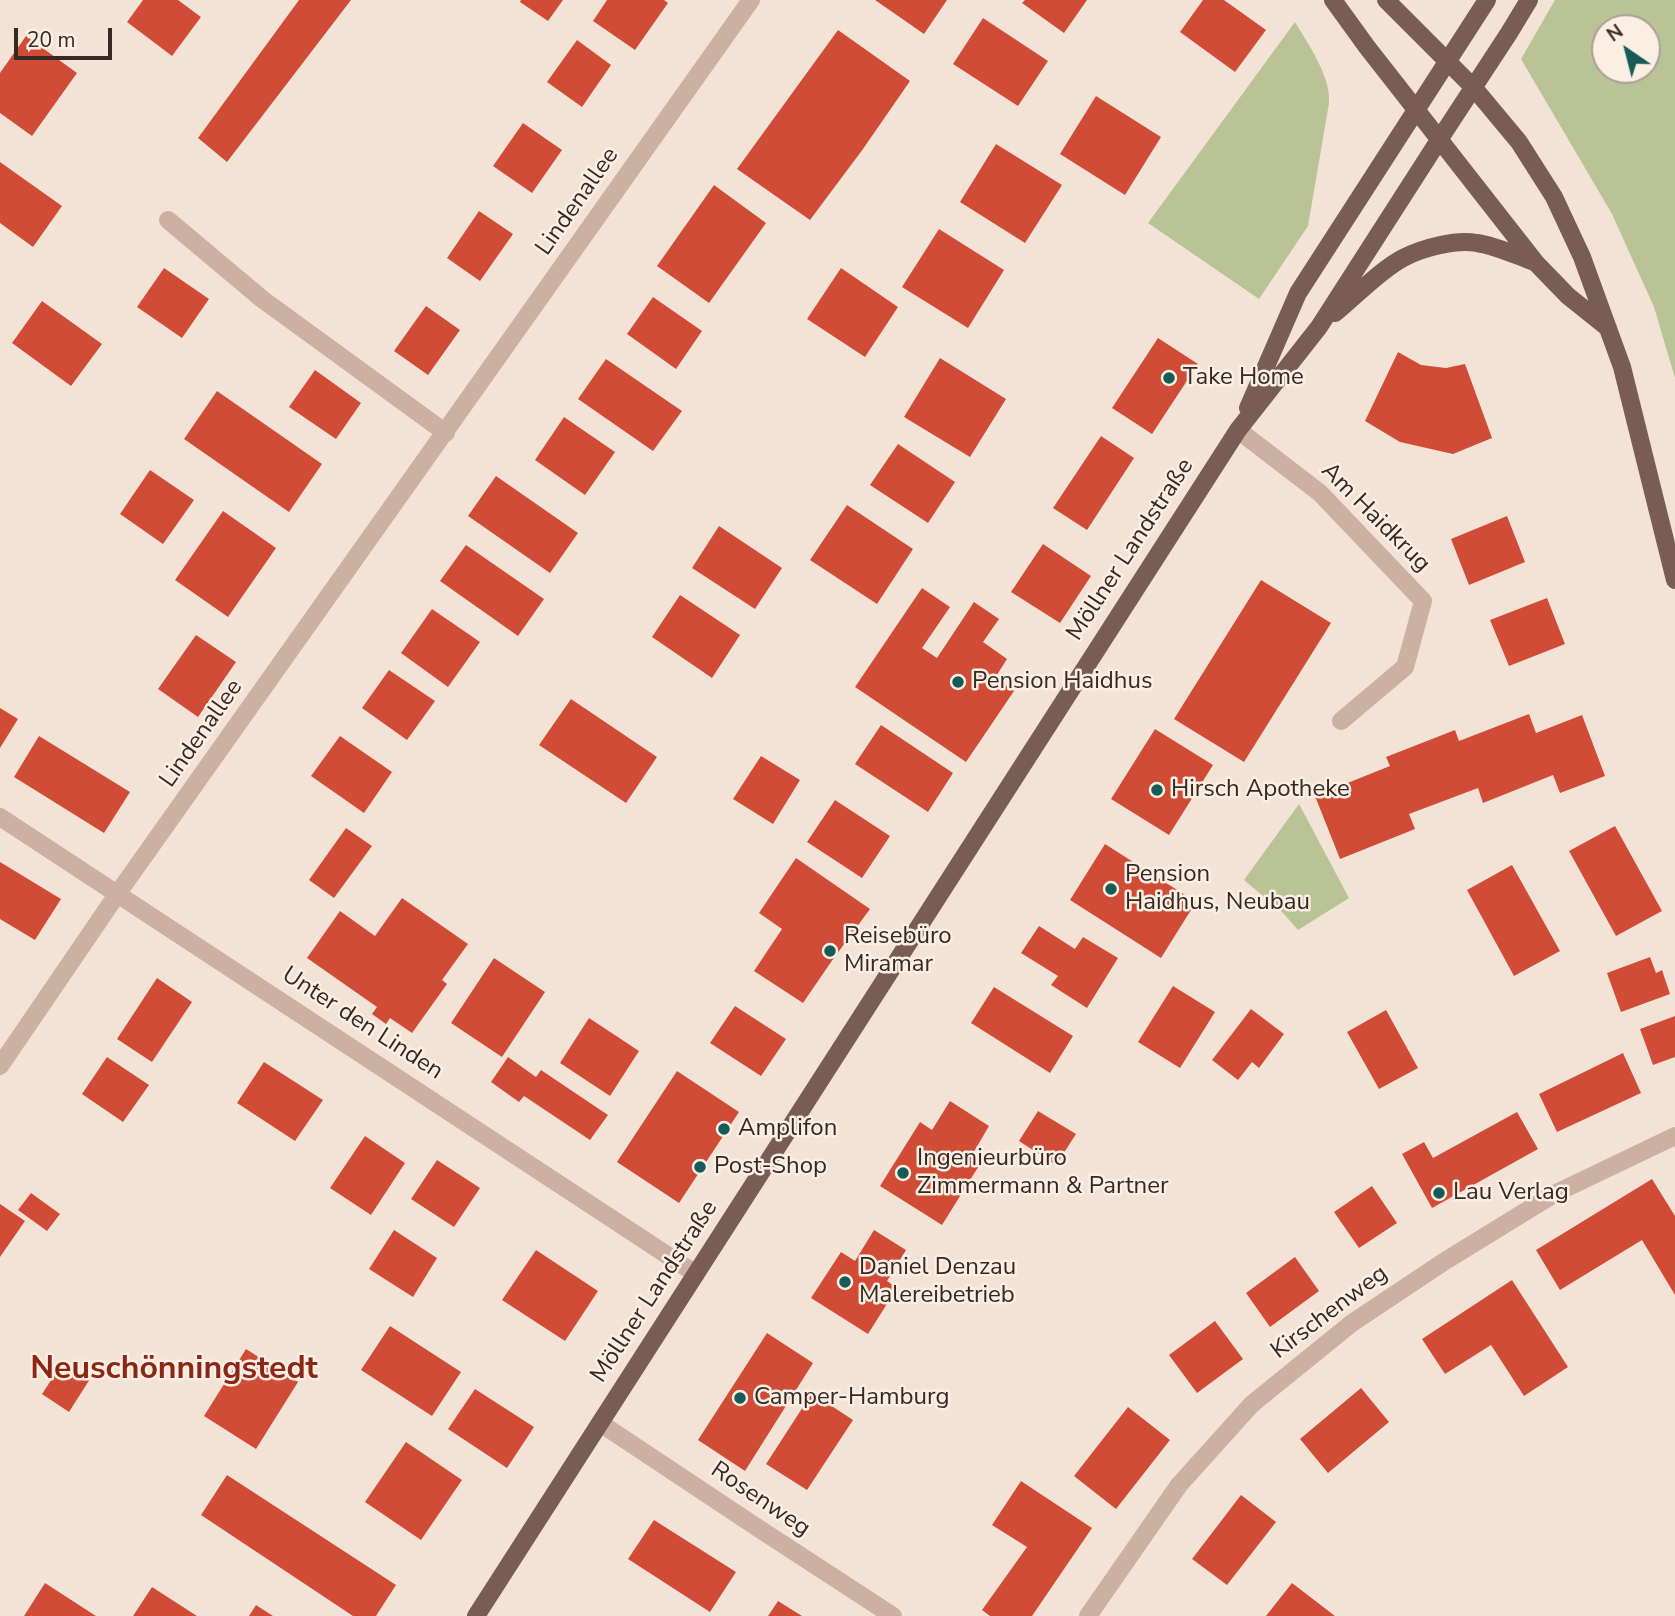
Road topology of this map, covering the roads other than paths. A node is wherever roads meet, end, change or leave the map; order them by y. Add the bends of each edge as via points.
1 (751, 0) edge
2 (1333, 0) edge
3 (1386, 0) edge
4 (1487, 0) edge
5 (1529, 0) edge
6 (1447, 62) junction
7 (1474, 88) junction
8 (1416, 110) junction
9 (1439, 140) junction
10 (168, 220) dead end
11 (1536, 263) junction
12 (1320, 327) junction
13 (1608, 328) junction
14 (1238, 430) junction
15 (446, 433) junction
16 (1675, 580) edge
17 (1341, 721) dead end
18 (0, 817) edge
19 (118, 894) junction
20 (0, 1066) edge
21 (1675, 1136) edge
22 (696, 1274) junction
23 (600, 1423) junction
24 (477, 1616) edge
25 (893, 1616) edge
26 (1088, 1616) edge

1 - 15 street, Lindenallee
2 - 8 main road
3 - 6 main road
4 - 6 main road, Möllner Landstraße
5 - 7 main road, Möllner Landstraße
6 - 7 main road
6 - 8 main road, Möllner Landstraße
7 - 9 main road, Möllner Landstraße
7 - 13 main road via 1555,197
8 - 9 main road
8 - 14 main road, Möllner Landstraße via 1298,293
9 - 11 main road
9 - 12 main road, Möllner Landstraße
10 - 15 street via 262,299
11 - 12 main road via 1476,242 1453,242 1425,250 1403,258 1381,274
11 - 13 main road
12 - 14 main road, Möllner Landstraße
13 - 16 main road via 1622,367
14 - 17 street, Am Haidkrug via 1320,493 1423,601 1405,667
14 - 22 main road, Möllner Landstraße
15 - 19 street, Lindenallee
18 - 19 street, Unter den Linden
19 - 20 street, Lindenallee
19 - 22 street, Unter den Linden
21 - 26 street, Kirschenweg via 1554,1194 1456,1254 1352,1323 1252,1404 1178,1485
22 - 23 main road, Möllner Landstraße
23 - 24 main road, Möllner Landstraße
23 - 25 street, Rosenweg

